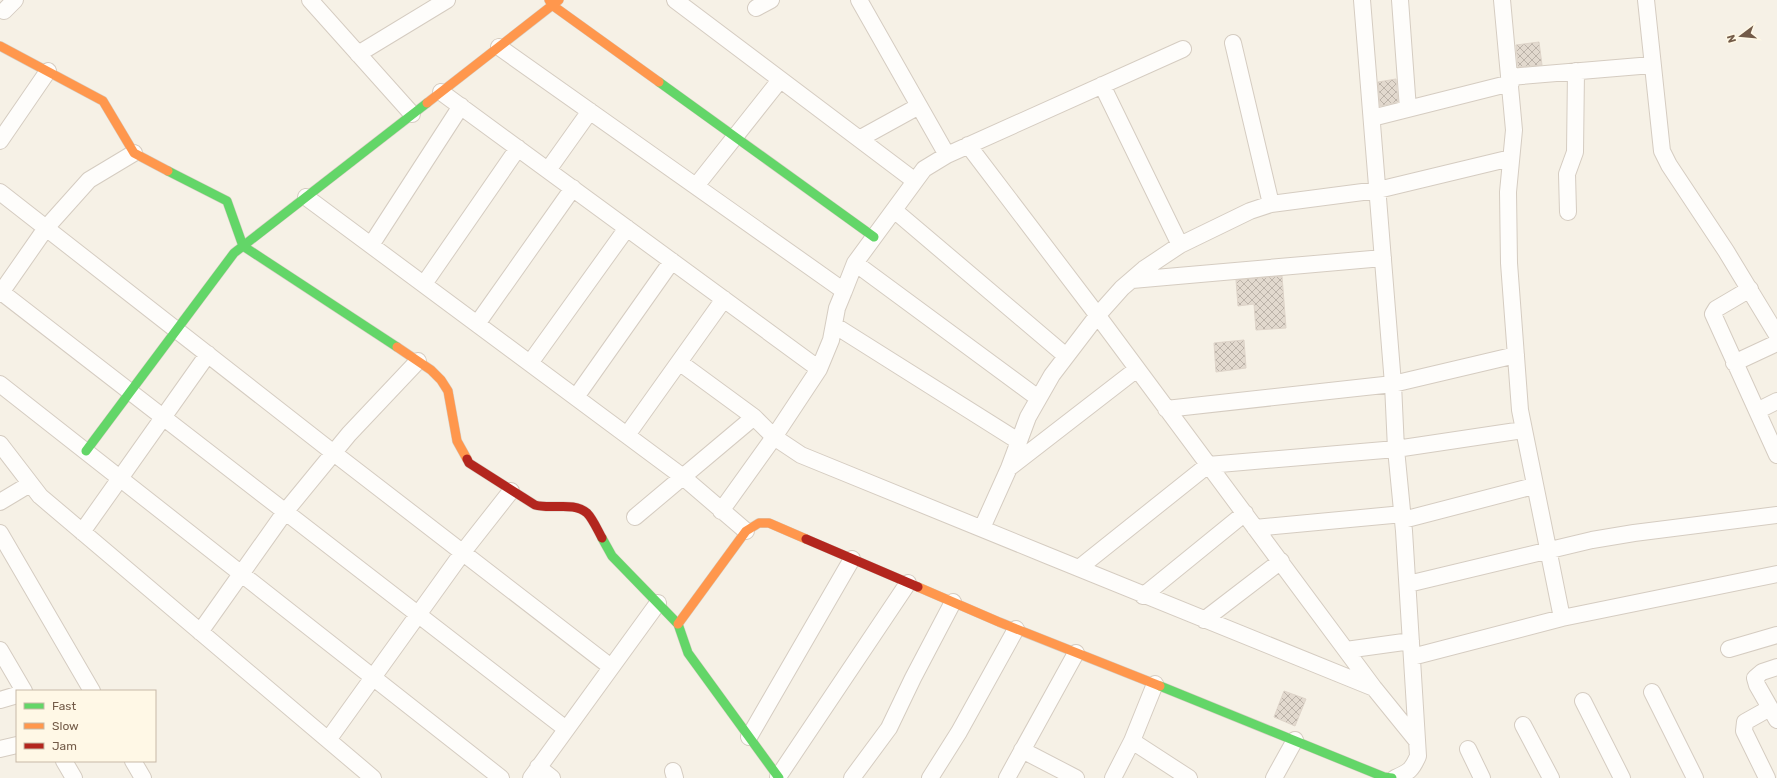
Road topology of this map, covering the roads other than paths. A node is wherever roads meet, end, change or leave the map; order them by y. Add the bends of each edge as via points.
1 (310, 0) edge
2 (447, 0) edge
3 (675, 0) edge
4 (771, 0) edge
5 (859, 0) edge
6 (1362, 0) edge
7 (1400, 0) edge
8 (1502, 0) edge
9 (1646, 0) edge
10 (553, 2) edge
11 (756, 8) dead end
12 (1233, 43) dead end
13 (0, 46) edge
14 (499, 47) junction
15 (1183, 49) dead end
16 (358, 54) junction
17 (1652, 65) junction
18 (48, 71) junction
19 (1576, 71) junction
20 (780, 80) junction
21 (1510, 80) junction
22 (1102, 85) junction
23 (441, 92) junction
24 (461, 106) junction
25 (919, 106) junction
26 (1408, 109) junction
27 (590, 111) junction
28 (412, 114) junction
29 (1372, 118) junction
30 (736, 138) junction
31 (859, 139) junction
32 (0, 141) edge
33 (968, 145) junction
34 (518, 148) junction
35 (134, 153) junction
36 (947, 155) junction
37 (1511, 158) junction
38 (548, 170) junction
39 (916, 181) junction
40 (696, 186) junction
41 (573, 188) junction
42 (1378, 190) junction
43 (0, 192) edge
44 (306, 197) junction
45 (1271, 204) junction
46 (894, 210) junction
47 (1568, 212) dead end
48 (46, 228) junction
49 (627, 228) junction
50 (874, 237) junction
51 (371, 245) junction
52 (1180, 245) junction
53 (243, 246) junction
54 (1383, 258) junction
55 (672, 261) junction
56 (855, 263) junction
57 (1132, 280) junction
58 (424, 284) junction
59 (1750, 289) junction
60 (0, 292) edge
61 (844, 292) junction
62 (724, 299) junction
63 (1097, 316) junction
64 (477, 324) junction
65 (834, 325) junction
66 (177, 330) junction
67 (1777, 335) edge
68 (1777, 343) edge
69 (208, 354) junction
70 (1516, 355) junction
71 (1066, 356) junction
72 (418, 361) junction
73 (679, 362) junction
74 (530, 363) junction
75 (1734, 363) junction
76 (1137, 368) junction
77 (819, 369) junction
78 (0, 384) edge
79 (1393, 384) junction
80 (130, 392) junction
81 (576, 397) junction
82 (1038, 398) junction
83 (1777, 401) edge
84 (1166, 409) junction
85 (1757, 411) junction
86 (163, 417) junction
87 (754, 417) junction
88 (1523, 430) junction
89 (627, 435) junction
90 (774, 437) junction
91 (1018, 441) junction
92 (0, 444) edge
93 (1396, 450) junction
94 (86, 451) junction
95 (335, 454) junction
96 (1777, 455) edge
97 (1208, 465) junction
98 (1009, 468) junction
99 (684, 477) junction
100 (120, 478) junction
101 (30, 484) junction
102 (1534, 486) junction
103 (511, 491) junction
104 (0, 502) edge
105 (721, 511) junction
106 (285, 512) junction
107 (1244, 513) junction
108 (1777, 515) edge
109 (634, 517) dead end
110 (1403, 517) junction
111 (982, 528) junction
112 (1255, 528) junction
113 (746, 531) junction
114 (82, 532) junction
115 (0, 533) edge
116 (463, 552) junction
117 (1548, 552) junction
118 (852, 559) junction
119 (1281, 561) junction
120 (1079, 568) junction
121 (242, 574) junction
122 (1777, 574) edge
123 (908, 583) junction
124 (1408, 584) junction
125 (1143, 596) junction
126 (953, 602) junction
127 (658, 603) junction
128 (418, 614) junction
129 (1562, 618) junction
130 (1204, 620) junction
131 (678, 624) junction
132 (1016, 629) junction
133 (200, 632) junction
134 (1777, 635) edge
135 (1411, 641) junction
136 (1729, 649) dead end
137 (1346, 650) junction
138 (0, 652) edge
139 (1076, 653) junction
140 (1412, 657) junction
141 (1777, 667) edge
142 (611, 668) junction
143 (373, 677) junction
144 (1154, 684) junction
145 (1374, 688) junction
146 (23, 690) edge
147 (91, 690) edge
148 (1652, 692) dead end
149 (16, 695) edge
150 (0, 700) edge
151 (1583, 701) dead end
152 (1774, 714) edge
153 (1523, 725) dead end
154 (566, 729) junction
155 (749, 737) junction
156 (328, 740) junction
157 (1295, 740) junction
158 (1132, 741) junction
159 (1417, 741) junction
160 (16, 745) edge
161 (0, 749) edge
162 (1468, 749) dead end
163 (1022, 750) junction
164 (65, 762) edge
165 (134, 762) edge
166 (534, 773) edge
167 (1404, 776) edge
168 (778, 777) edge
169 (74, 778) edge
170 (143, 778) edge
171 (374, 778) edge
172 (501, 778) edge
173 (552, 778) edge
174 (852, 778) edge
175 (930, 778) edge
176 (1007, 778) edge
177 (1076, 778) edge
178 (1113, 778) edge
179 (1189, 778) edge
180 (1274, 778) edge
181 (1392, 778) edge
182 (1482, 778) edge
183 (1551, 778) edge
184 (1622, 778) edge
185 (1695, 778) edge
186 (1767, 778) edge

1 - 16 street
2 - 16 street
3 - 20 street
4 - 11 street
5 - 25 street
6 - 29 street
7 - 26 street
8 - 21 street
9 - 17 street
10 - 14 street
10 - 30 street
12 - 45 street
13 - 18 street
14 - 23 street
14 - 27 street
15 - 22 street
16 - 28 street
17 - 19 street
17 - 59 street via 1662,151
18 - 32 street
18 - 35 street via 103,102
19 - 21 street
19 - 47 street via 1575,152 1567,174
20 - 30 street
20 - 31 street
21 - 26 street
21 - 37 street via 1514,130
22 - 33 street
22 - 52 street
23 - 24 street
23 - 28 street
24 - 34 street
24 - 51 street
25 - 31 street
25 - 36 street
26 - 29 street
27 - 38 street
27 - 40 street
28 - 44 street
29 - 42 street
30 - 40 street
30 - 50 street
31 - 39 street
33 - 36 street
33 - 63 street
34 - 38 street
34 - 58 street
35 - 48 street via 89,180
35 - 53 street via 227,201
36 - 39 street via 924,169
37 - 42 street
37 - 70 street via 1508,192 1509,263
38 - 41 street
39 - 46 street
40 - 61 street
41 - 49 street
41 - 64 street
42 - 45 street
42 - 54 street
43 - 48 street
44 - 51 street
44 - 53 street
45 - 52 street via 1250,211
46 - 50 street
46 - 71 street
48 - 60 street
48 - 66 street
49 - 55 street
49 - 74 street
50 - 56 street
51 - 58 street
52 - 57 street
53 - 66 street via 234,253
53 - 72 street
54 - 57 street
54 - 79 street
55 - 62 street
55 - 81 street
56 - 61 street
56 - 82 street
57 - 63 street
58 - 64 street
59 - 67 street
59 - 75 street via 1716,309 1713,314
60 - 80 street
61 - 65 street via 837,308
62 - 73 street
62 - 77 street
63 - 71 street
63 - 76 street
64 - 74 street
65 - 77 street via 831,340
65 - 91 street
66 - 69 street
66 - 80 street
68 - 75 street
69 - 86 street
69 - 95 street
70 - 79 street
70 - 88 street
71 - 82 street
72 - 95 street via 350,434
72 - 103 street via 431,370 448,391 457,441 469,463
73 - 87 street
73 - 89 street
74 - 81 street
75 - 85 street
76 - 84 street
76 - 98 street
77 - 90 street
78 - 94 street
79 - 84 street
79 - 93 street
80 - 86 street
80 - 94 street
81 - 89 street
82 - 91 street
83 - 85 street
84 - 97 street
85 - 96 street
86 - 100 street
86 - 106 street
87 - 90 street
87 - 99 street
88 - 93 street
88 - 102 street
89 - 99 street
90 - 105 street
90 - 111 street via 801,455
91 - 98 street
92 - 101 street
93 - 97 street
93 - 110 street
94 - 100 street
95 - 106 street
95 - 116 street
97 - 107 street
97 - 120 street
98 - 111 street
99 - 105 street
99 - 109 street
100 - 114 street
100 - 121 street
101 - 104 street
101 - 114 street via 40,496
102 - 110 street
102 - 117 street
103 - 116 street
103 - 127 street via 542,507 568,506 581,509 588,514 612,556
105 - 113 street
106 - 121 street
106 - 128 street
107 - 112 street
107 - 125 street
108 - 117 street via 1634,533 1592,540
110 - 112 street
110 - 124 street
111 - 120 street
112 - 119 street
113 - 118 street via 759,523 769,523
113 - 131 street
114 - 133 street
115 - 147 street
116 - 128 street
116 - 142 street
117 - 124 street
117 - 129 street
118 - 123 street
118 - 155 street
119 - 130 street
119 - 137 street
120 - 125 street
121 - 133 street
121 - 143 street
122 - 129 street
123 - 126 street
123 - 168 street
124 - 135 street
125 - 130 street
126 - 132 street
126 - 174 street via 890,728
127 - 131 street
127 - 142 street
128 - 143 street
128 - 154 street
129 - 140 street
130 - 145 street
131 - 155 street via 688,653
132 - 139 street
132 - 175 street via 959,732
133 - 156 street
134 - 136 street
135 - 137 street
135 - 140 street
137 - 145 street
138 - 146 street
139 - 144 street
139 - 163 street
140 - 159 street
141 - 152 street via 1762,672 1755,678
142 - 154 street
143 - 156 street
143 - 172 street
144 - 157 street
144 - 158 street
145 - 159 street
148 - 185 street
149 - 150 street
151 - 184 street
152 - 186 street via 1745,722 1743,726
153 - 183 street
154 - 166 street
155 - 168 street
156 - 171 street
157 - 180 street
157 - 181 street via 1384,778
158 - 178 street
158 - 179 street
159 - 167 street via 1418,756 1413,767
160 - 161 street
162 - 182 street
163 - 176 street
163 - 177 street
164 - 169 street
165 - 170 street
166 - 173 street

